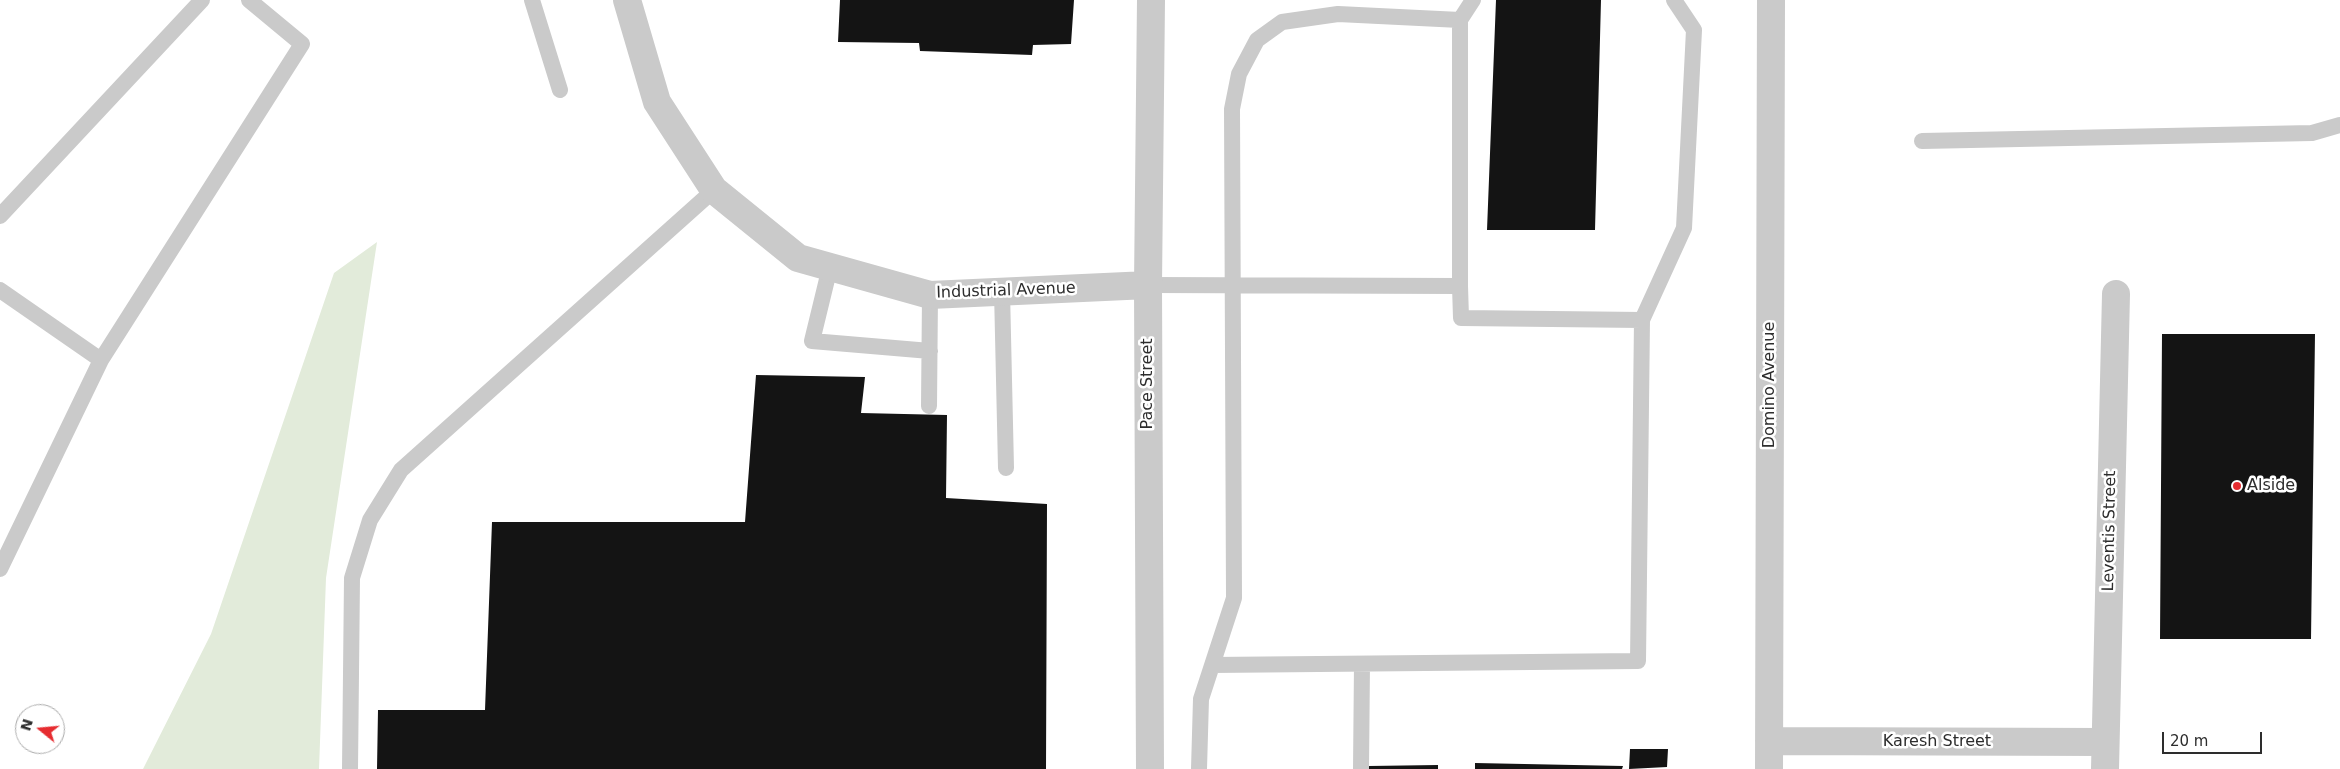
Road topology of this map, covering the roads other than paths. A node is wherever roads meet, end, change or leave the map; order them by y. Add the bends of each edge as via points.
1 (202, 0) edge
2 (249, 0) edge
3 (532, 0) edge
4 (627, 0) edge
5 (1151, 0) edge
6 (1472, 0) edge
7 (1674, 0) edge
8 (1771, 0) edge
9 (1460, 20) junction
10 (560, 90) dead end
11 (2340, 125) edge
12 (1922, 141) dead end
13 (714, 190) junction
14 (0, 216) edge
15 (830, 267) junction
16 (1148, 285) junction
17 (1233, 285) junction
18 (1460, 286) junction
19 (0, 290) edge
20 (1002, 291) junction
21 (2116, 294) dead end
22 (930, 295) junction
23 (1642, 320) junction
24 (930, 351) junction
25 (101, 360) junction
26 (929, 406) dead end
27 (1006, 468) dead end
28 (0, 569) edge
29 (1362, 664) junction
30 (1212, 665) junction
31 (1769, 741) junction
32 (2105, 742) junction
33 (350, 769) edge
34 (1150, 769) edge
35 (1199, 769) edge
36 (1361, 769) edge
37 (1769, 769) edge
38 (2105, 769) edge

1 - 14 lane
2 - 25 lane via 302,44
3 - 10 lane
4 - 13 street, Industrial Avenue via 657,102
5 - 16 street, Pace Street
6 - 9 lane
7 - 23 lane via 1694,30 1684,228
8 - 31 street, Domino Avenue
9 - 17 lane via 1338,14 1282,22 1258,40 1239,74 1232,109
9 - 18 lane
11 - 12 lane via 2312,133
13 - 15 street, Industrial Avenue via 798,258
13 - 33 lane via 401,470 370,520 352,578
15 - 22 street, Industrial Avenue
15 - 24 lane via 812,341
16 - 17 lane
16 - 20 street, Industrial Avenue
16 - 34 street, Pace Street
17 - 18 lane
17 - 30 lane via 1234,598
18 - 23 lane via 1461,318
19 - 25 lane
20 - 22 street, Industrial Avenue
20 - 27 lane
21 - 32 street, Leventis Street
22 - 24 lane
23 - 29 lane via 1638,661
24 - 26 lane
25 - 28 lane
29 - 30 lane
29 - 36 lane
30 - 35 lane via 1201,699
31 - 32 street, Karesh Street
31 - 37 street, Domino Avenue
32 - 38 street, Leventis Street

